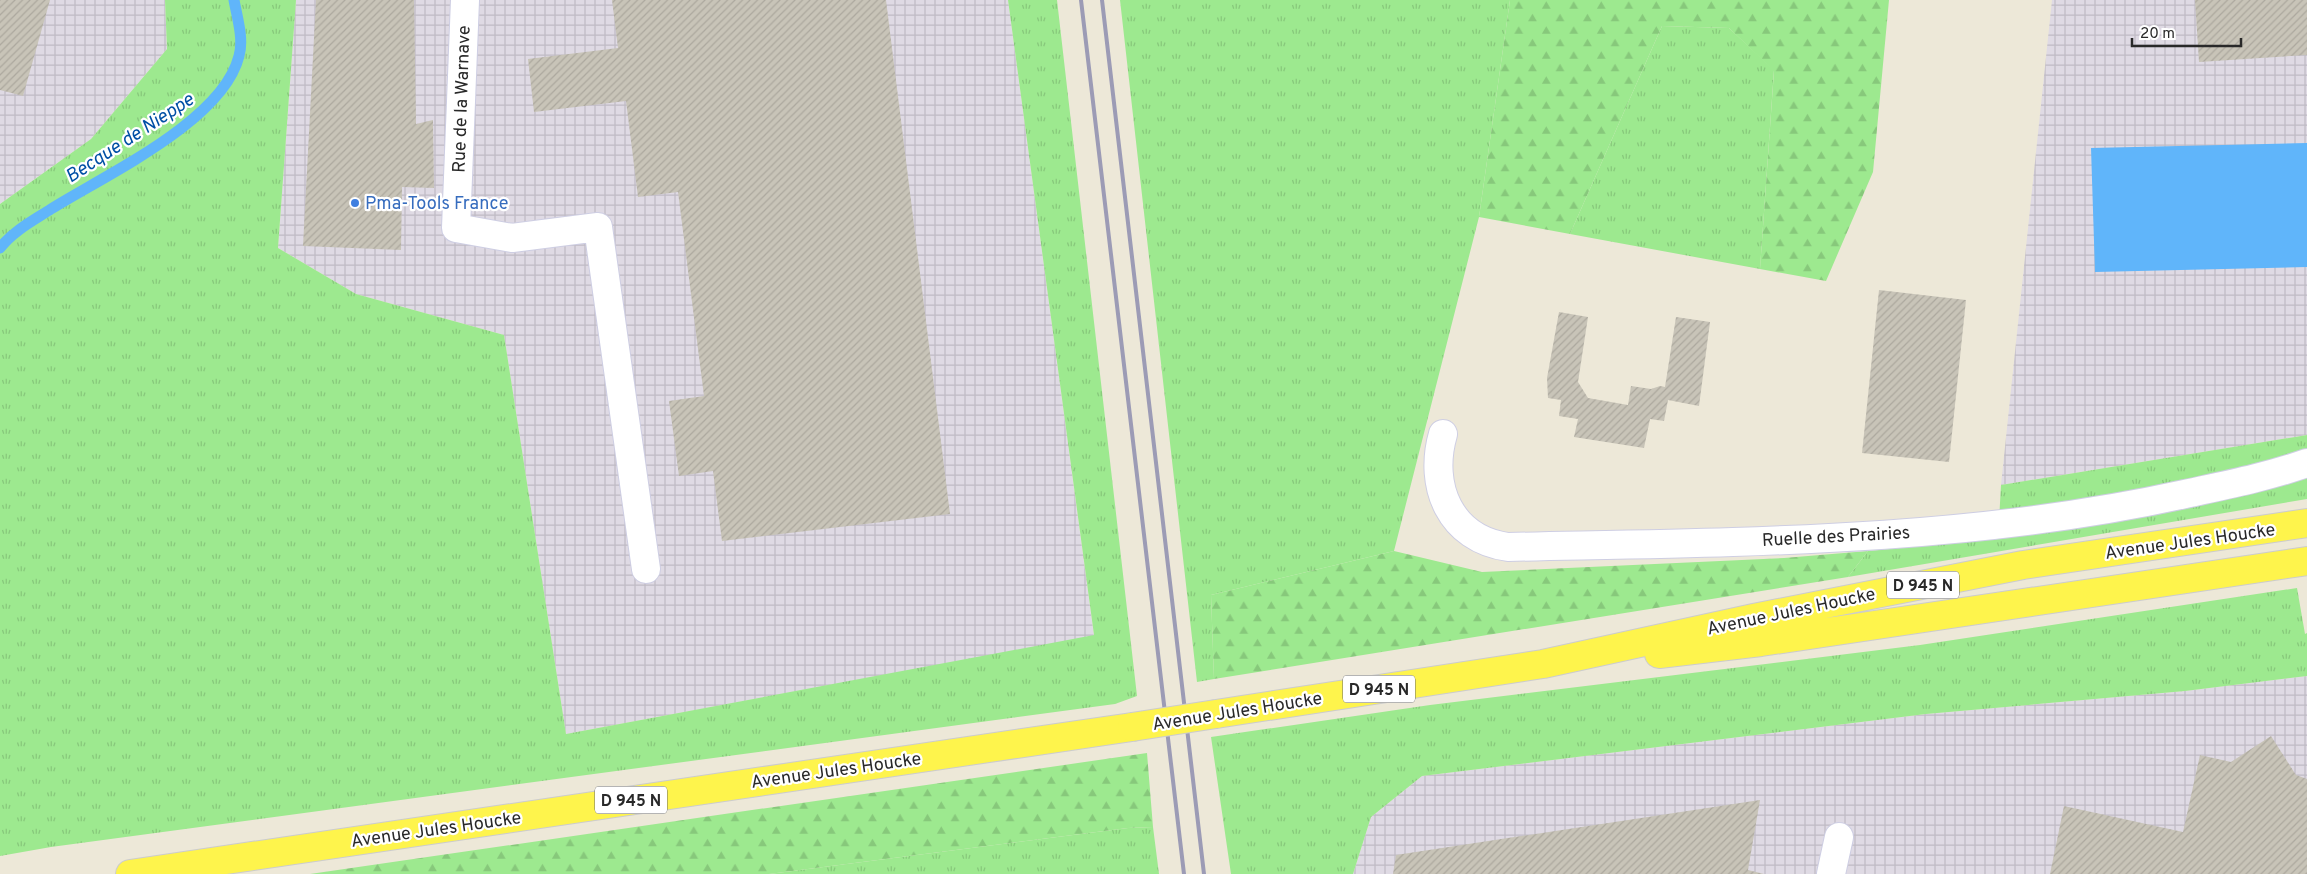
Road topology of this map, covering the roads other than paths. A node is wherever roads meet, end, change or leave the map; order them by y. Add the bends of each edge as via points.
1 (465, 0) edge
2 (1443, 434) dead end
3 (2307, 463) edge
4 (2307, 523) edge
5 (2307, 561) edge
6 (646, 569) dead end
7 (1543, 664) junction
8 (1839, 837) dead end
9 (130, 874) edge
10 (1831, 874) edge

1 - 6 street, Rue de la Warnave via 456,228 512,238 598,227
2 - 3 street, Ruelle des Prairies via 1437,468 1445,501 1467,530 1494,545 1508,547 1830,539 2039,520 2138,504 2265,476
4 - 7 main road, Avenue Jules Houcke / D 945 N via 2023,565 1763,616
5 - 7 main road, Avenue Jules Houcke / D 945 N via 1717,648
7 - 9 main road, Avenue Jules Houcke / D 945 N, bridge
8 - 10 street

